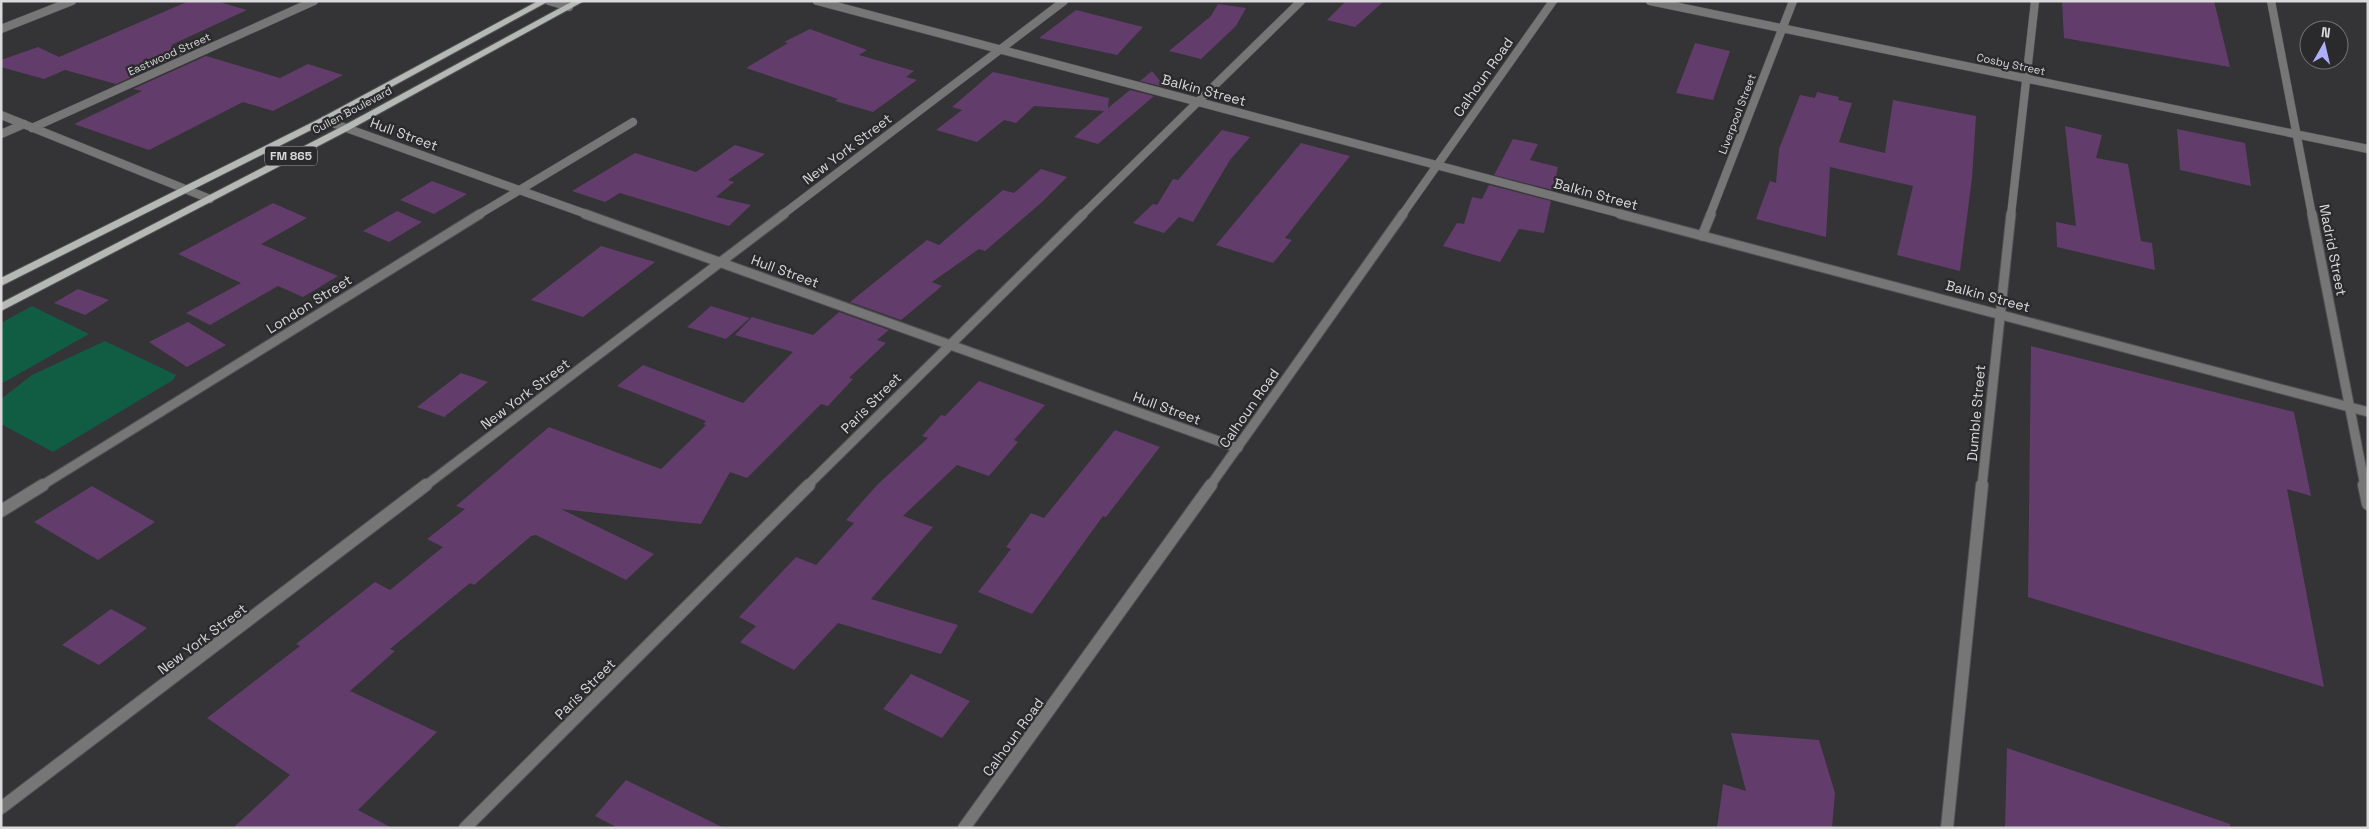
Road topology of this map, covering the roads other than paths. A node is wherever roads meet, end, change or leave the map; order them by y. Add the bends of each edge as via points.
1 (72, 1) edge
2 (314, 1) edge
3 (547, 1) edge
4 (580, 1) edge
5 (817, 1) edge
6 (1064, 1) edge
7 (1301, 1) edge
8 (1553, 1) edge
9 (1650, 1) edge
10 (1793, 1) edge
11 (2035, 1) edge
12 (2272, 1) edge
13 (569, 7) junction
14 (1782, 28) junction
15 (1, 29) edge
16 (998, 50) junction
17 (2028, 79) junction
18 (1199, 103) junction
19 (1, 115) edge
20 (324, 120) junction
21 (633, 122) dead end
22 (24, 124) junction
23 (32, 128) junction
24 (346, 128) junction
25 (1, 134) edge
26 (2296, 135) junction
27 (2368, 149) edge
28 (1437, 166) junction
29 (188, 189) junction
30 (518, 190) junction
31 (210, 198) junction
32 (1702, 236) junction
33 (721, 263) junction
34 (1, 284) edge
35 (1, 308) edge
36 (1999, 313) junction
37 (950, 345) junction
38 (2350, 407) junction
39 (2368, 412) edge
40 (1238, 448) junction
41 (2368, 504) edge
42 (1, 511) edge
43 (1, 808) edge
44 (465, 828) edge
45 (964, 828) edge
46 (1947, 828) edge

1 - 15 street
2 - 23 street, Eastwood Street
3 - 13 street
3 - 20 main road, Cullen Boulevard / FM 865
4 - 13 main road, Cullen Boulevard / FM 865
5 - 16 street, Balkin Street
6 - 16 street, New York Street
7 - 18 street, Paris Street
8 - 28 street, Calhoun Road
9 - 14 street, Cosby Street
10 - 14 street, Liverpool Street
11 - 17 street, Dumble Street
12 - 26 street, Madrid Street
13 - 24 main road, Cullen Boulevard / FM 865
14 - 17 street, Cosby Street
14 - 32 street, Liverpool Street
16 - 18 street, Balkin Street
16 - 33 street, New York Street
17 - 26 street, Cosby Street
17 - 36 street, Dumble Street
18 - 28 street, Balkin Street
18 - 37 street, Paris Street
19 - 22 street
20 - 24 street, Hull Street
20 - 29 main road, Cullen Boulevard / FM 865
21 - 30 street, London Street
22 - 23 street
22 - 25 street
23 - 29 street
24 - 30 street, Hull Street
24 - 31 main road, Cullen Boulevard / FM 865
26 - 27 street, Cosby Street
26 - 38 street, Madrid Street
28 - 32 street, Balkin Street
28 - 40 street, Calhoun Road
29 - 31 street
29 - 34 main road, Cullen Boulevard / FM 865
30 - 33 street, Hull Street
30 - 42 street, London Street
31 - 35 main road, Cullen Boulevard / FM 865
32 - 36 street, Balkin Street
33 - 37 street, Hull Street
33 - 43 street, New York Street
36 - 38 street, Balkin Street
36 - 46 street, Dumble Street via 1962,708
37 - 40 street, Hull Street
37 - 44 street, Paris Street
38 - 39 street, Balkin Street
38 - 41 street, Madrid Street
40 - 45 street, Calhoun Road

